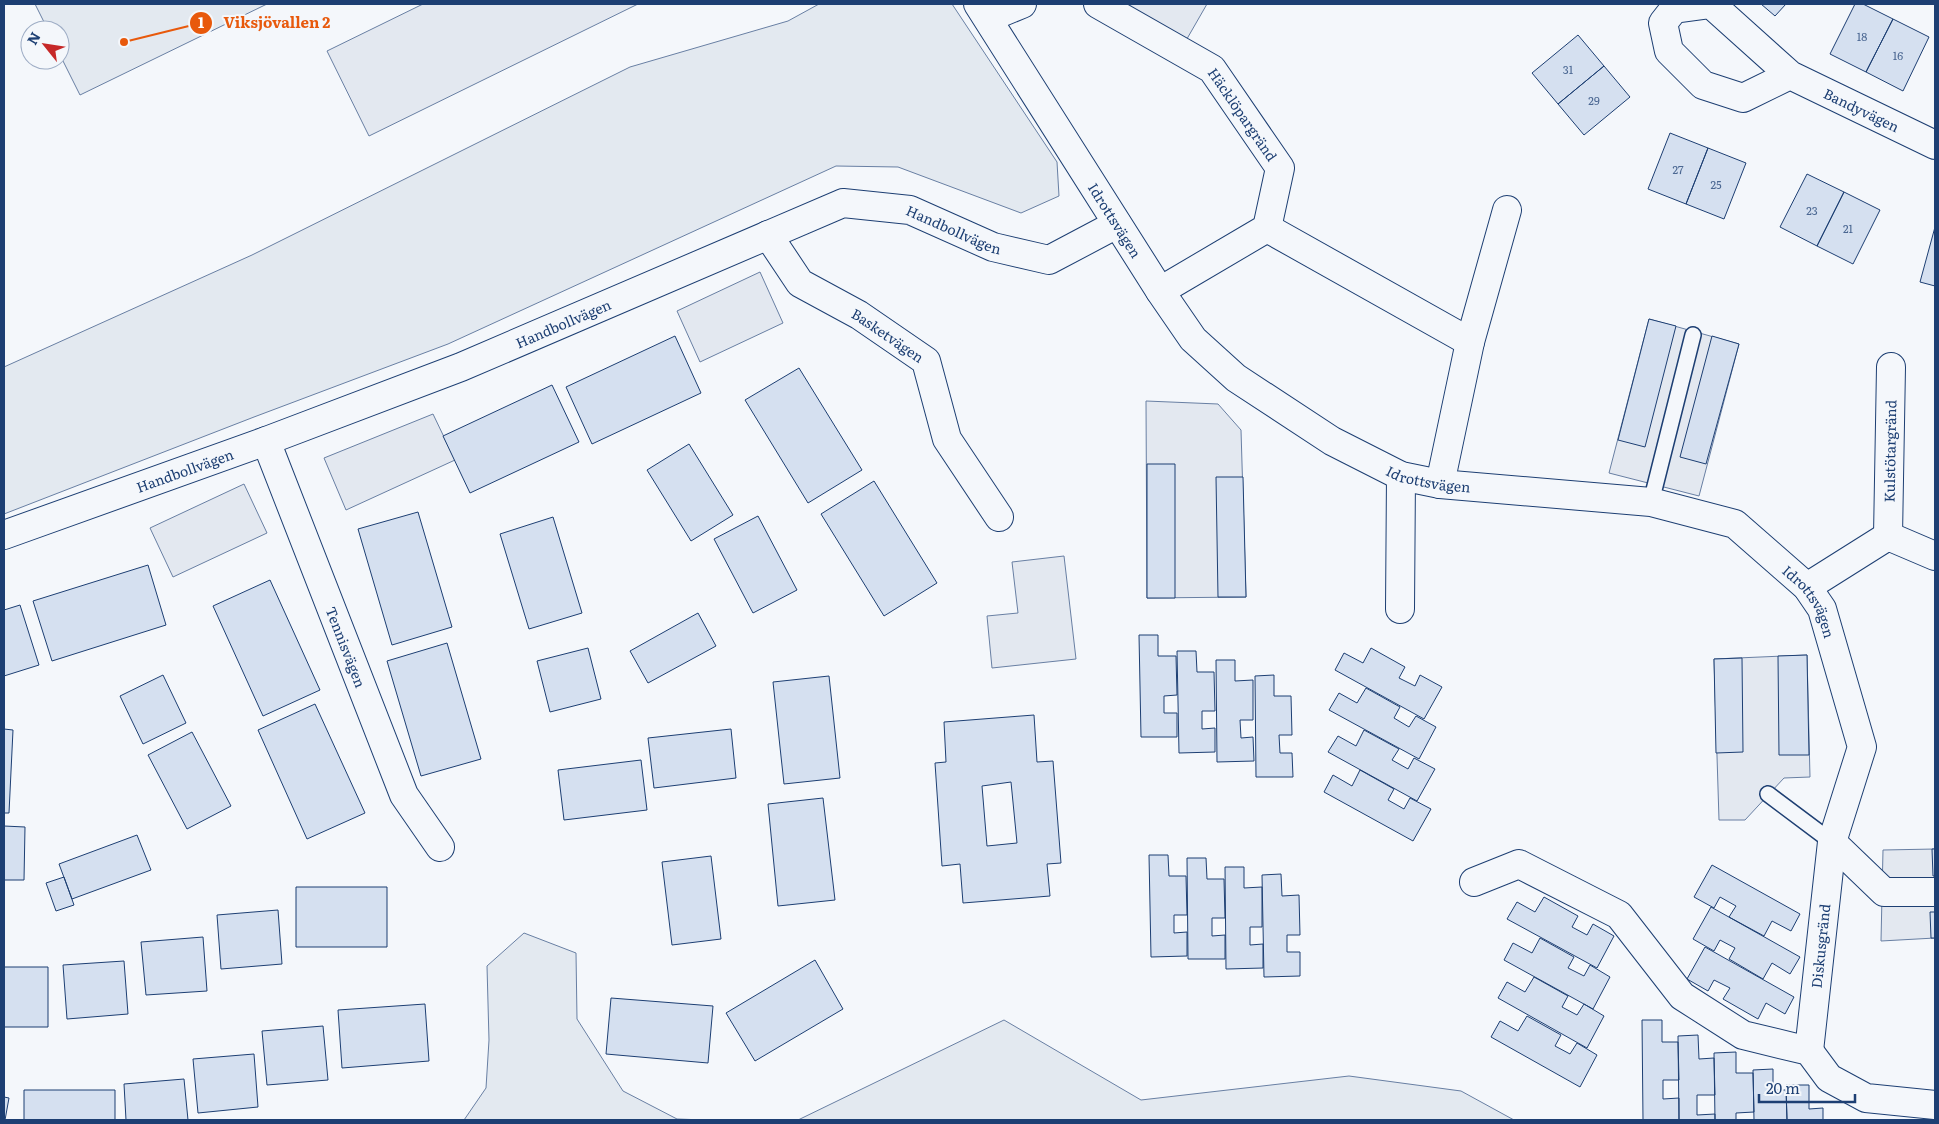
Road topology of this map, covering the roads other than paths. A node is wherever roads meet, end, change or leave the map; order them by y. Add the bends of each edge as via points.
1 (1022, 4) edge
2 (1098, 4) edge
3 (983, 11) edge
4 (1790, 75) dead end
5 (1935, 145) edge
6 (1507, 210) dead end
7 (1117, 224) junction
8 (1267, 228) junction
9 (768, 235) junction
10 (1160, 291) junction
11 (1692, 335) dead end
12 (1470, 342) junction
13 (1891, 366) dead end
14 (266, 441) junction
15 (1401, 476) junction
16 (1440, 484) junction
17 (1651, 502) junction
18 (999, 517) dead end
19 (4, 535) edge
20 (1888, 536) junction
21 (1935, 556) edge
22 (1808, 587) junction
23 (1400, 609) dead end
24 (1768, 794) dead end
25 (1832, 842) junction
26 (440, 847) dead end
27 (1474, 882) dead end
28 (1935, 892) edge
29 (1809, 1051) junction
30 (1935, 1105) edge

1 - 3 street
2 - 8 street, Häcklöpargränd via 1212,69 1280,168
3 - 7 street, Idrottsvägen
4 - 5 street, Bandyvägen
6 - 12 street
7 - 9 street, Handbollvägen via 1049,260 993,247 910,210 843,203
7 - 10 street, Idrottsvägen
8 - 10 street
8 - 12 street
9 - 14 street, Handbollvägen via 461,367
9 - 18 street, Basketvägen via 800,283 859,315 926,361 948,438
10 - 15 street, Idrottsvägen via 1193,339 1236,378 1332,442
11 - 17 lane
12 - 16 street
13 - 20 street, Kulstötargränd
14 - 19 street, Handbollvägen
14 - 26 street, Tennisvägen via 404,795
15 - 16 street, Idrottsvägen
15 - 23 street
16 - 17 street, Idrottsvägen
17 - 22 street, Idrottsvägen via 1735,524
20 - 21 street
20 - 22 street
22 - 25 street, Idrottsvägen via 1822,609 1862,747
24 - 25 lane
25 - 28 street via 1884,892
25 - 29 street, Diskusgränd
27 - 29 street via 1519,864 1619,915 1682,996 1743,1035
29 - 30 street via 1828,1078 1866,1098

